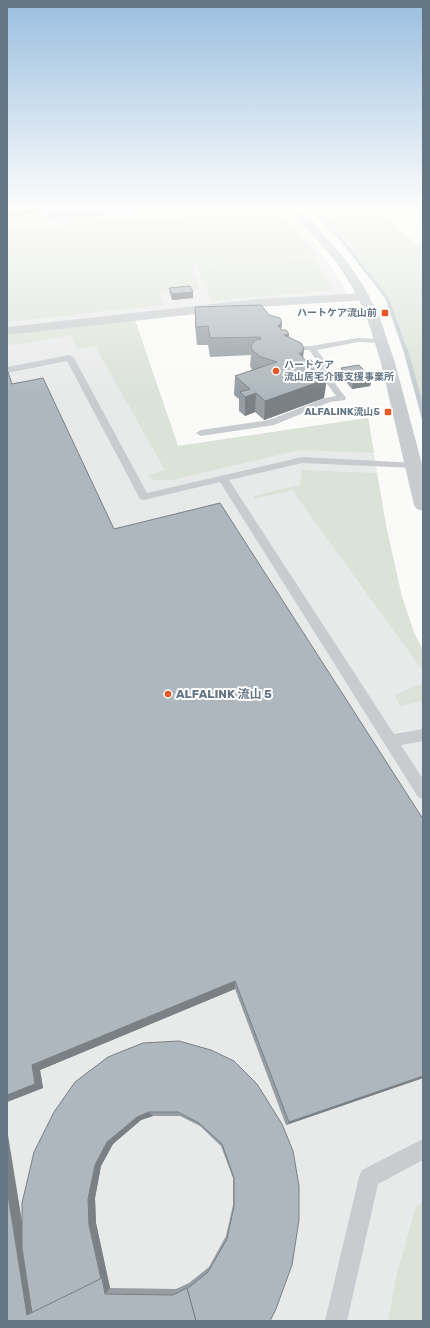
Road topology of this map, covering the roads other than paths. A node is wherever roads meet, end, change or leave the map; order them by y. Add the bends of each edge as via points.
1 (348, 270) edge
2 (364, 297) junction
3 (7, 331) edge
4 (283, 336) edge
5 (382, 341) junction
6 (311, 348) junction
7 (7, 370) edge
8 (201, 433) dead end
9 (414, 465) junction
10 (222, 478) junction
11 (423, 505) edge
12 (423, 735) edge
13 (391, 741) junction
14 (423, 792) edge
15 (423, 1148) edge
16 (336, 1321) edge

1 - 2 street
2 - 3 street via 243,305
2 - 5 street
4 - 6 lane via 295,348
5 - 6 lane via 358,340
5 - 9 street
6 - 8 lane via 323,363 321,370 342,398 328,400 271,423
7 - 10 lane via 70,358 144,496
9 - 10 lane via 302,460
9 - 11 street
10 - 13 lane
12 - 13 lane
13 - 14 lane
15 - 16 lane via 369,1178

